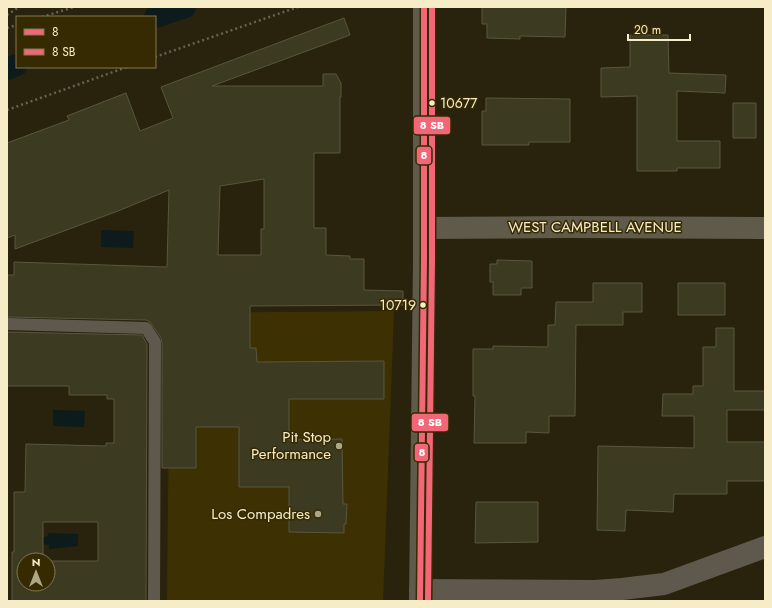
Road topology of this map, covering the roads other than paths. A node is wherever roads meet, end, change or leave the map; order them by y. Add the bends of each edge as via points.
1 (424, 7) edge
2 (424, 228) junction
3 (765, 228) edge
4 (7, 324) edge
5 (765, 547) edge
6 (420, 596) edge
7 (580, 596) edge
8 (154, 601) edge

1 - 2 main road
2 - 3 main road, WEST CAMPBELL AVENUE
2 - 6 main road
4 - 8 lane via 146,328 155,342
5 - 7 street via 664,584
6 - 7 street

